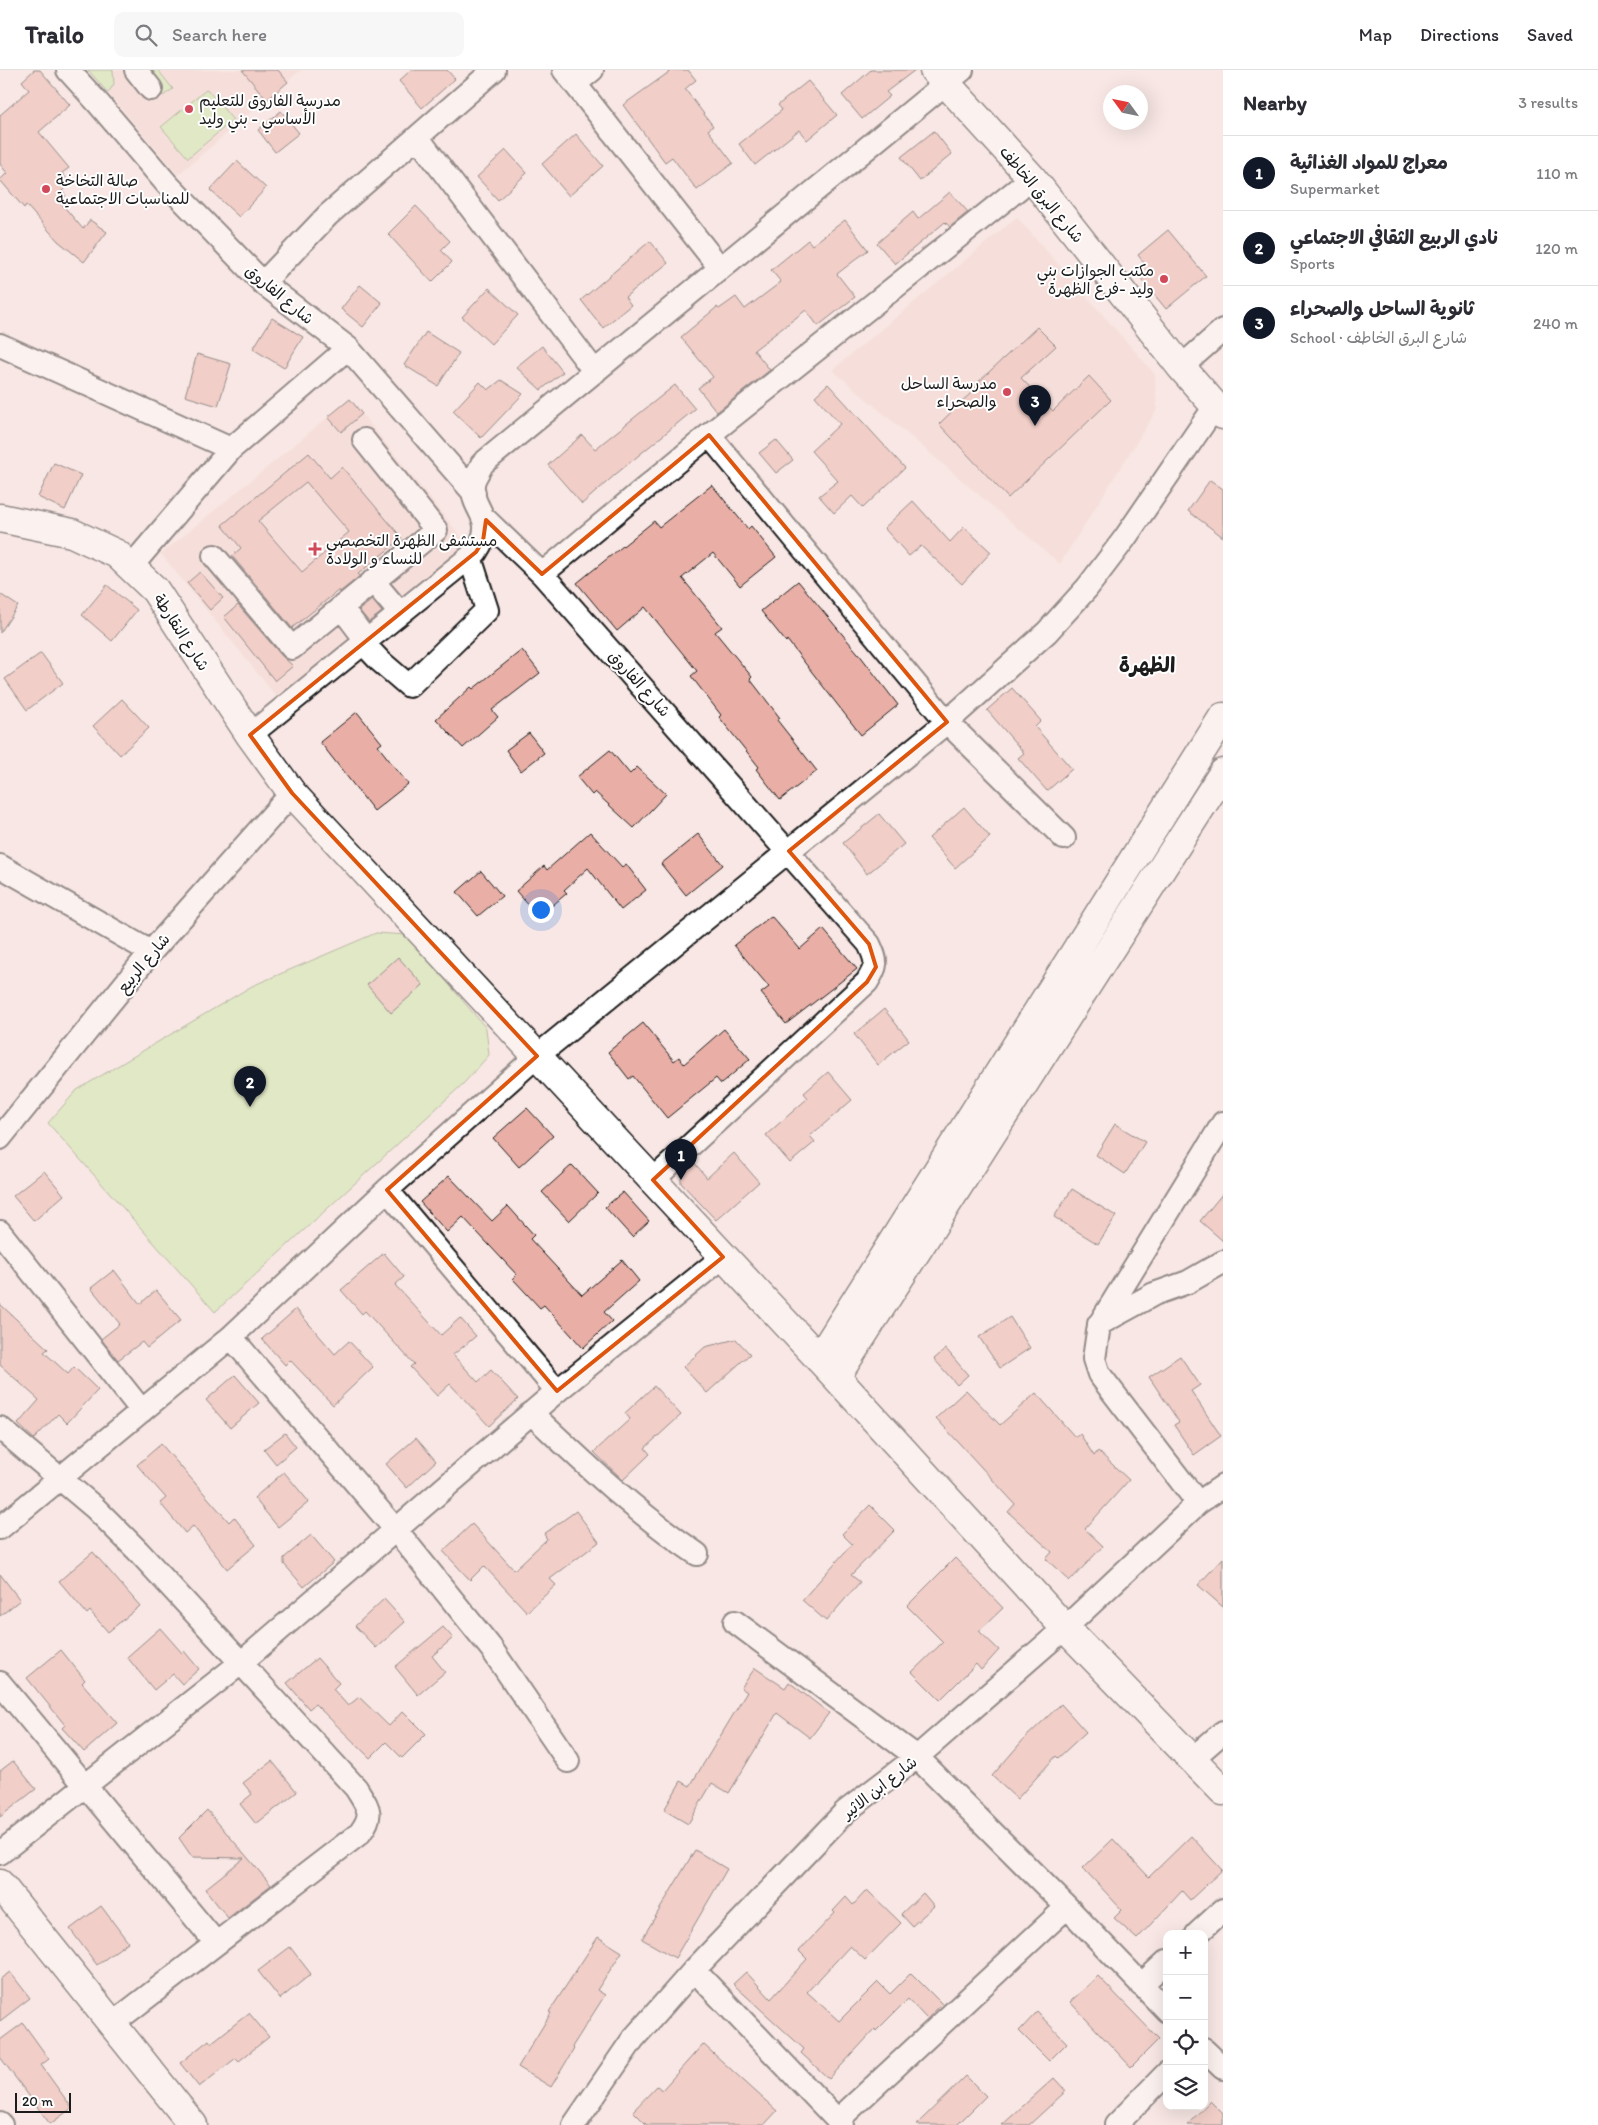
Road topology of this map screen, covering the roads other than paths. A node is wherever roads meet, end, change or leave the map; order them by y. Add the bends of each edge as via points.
1 (68, 70) edge
2 (136, 70) edge
3 (494, 70) edge
4 (577, 75) edge
5 (947, 75) edge
6 (151, 89) dead end
7 (418, 138) junction
8 (1032, 178) junction
9 (720, 268) junction
10 (262, 284) junction
11 (1223, 330) edge
12 (0, 345) edge
13 (348, 348) junction
14 (1181, 367) junction
15 (594, 372) junction
16 (1219, 410) edge
17 (709, 435) junction
18 (364, 440) dead end
19 (231, 449) junction
20 (474, 493) junction
21 (0, 518) edge
22 (486, 520) junction
23 (214, 556) dead end
24 (470, 557) junction
25 (130, 568) junction
26 (542, 574) junction
27 (373, 581) junction
28 (341, 607) junction
29 (400, 613) junction
30 (364, 642) junction
31 (1223, 717) edge
32 (947, 722) junction
33 (250, 735) junction
34 (1223, 773) edge
35 (292, 792) junction
36 (1064, 838) dead end
37 (789, 851) junction
38 (0, 866) edge
39 (151, 952) junction
40 (537, 1056) junction
41 (1223, 1122) edge
42 (0, 1138) edge
43 (653, 1180) junction
44 (388, 1190) junction
45 (0, 1232) edge
46 (724, 1257) junction
47 (1223, 1262) edge
48 (1098, 1325) junction
49 (231, 1337) junction
50 (828, 1368) junction
51 (558, 1391) junction
52 (142, 1411) junction
53 (531, 1413) junction
54 (0, 1428) edge
55 (60, 1478) junction
56 (1223, 1486) edge
57 (1198, 1503) junction
58 (0, 1528) edge
59 (396, 1530) junction
60 (697, 1554) dead end
61 (735, 1622) dead end
62 (1065, 1628) junction
63 (242, 1662) junction
64 (0, 1683) edge
65 (1223, 1732) edge
66 (917, 1757) junction
67 (1193, 1758) junction
68 (568, 1761) dead end
69 (85, 1785) junction
70 (1223, 1791) edge
71 (0, 1853) edge
72 (0, 1884) edge
73 (1067, 1907) junction
74 (1223, 1910) edge
75 (1201, 1930) edge
76 (216, 1943) junction
77 (1163, 1965) edge
78 (694, 1970) junction
79 (1141, 1984) junction
80 (1163, 2007) edge
81 (112, 2024) junction
82 (1208, 2054) edge
83 (1223, 2068) edge
84 (1163, 2078) edge
85 (840, 2123) edge
86 (577, 2124) edge
87 (193, 2125) edge
88 (1116, 2125) edge

1 - 10 street, شارع الفاروق via 166,184
2 - 6 street
3 - 7 street
4 - 9 street
5 - 8 main road, شارع البرق الخاطف
5 - 9 street
7 - 10 street via 328,215
7 - 15 street
8 - 14 main road, شارع البرق الخاطف
8 - 17 street
9 - 15 street
10 - 13 street, شارع الفاروق
11 - 14 street
12 - 19 street
13 - 19 street
13 - 20 street, شارع الفاروق
14 - 16 main road, شارع البرق الخاطف
15 - 20 street via 482,464 473,484
16 - 32 street via 1087,588 1047,632
17 - 26 street
17 - 32 street
18 - 27 street via 436,530
19 - 25 street
20 - 22 street, شارع الفاروق
21 - 25 main road, شارع النقارطة via 72,533 117,554
22 - 24 street via 483,541
22 - 26 street, شارع الفاروق
23 - 28 street via 292,648
24 - 29 street
24 - 30 street via 487,610 409,686
25 - 33 main road, شارع النقارطة via 155,590
26 - 37 street, شارع الفاروق
27 - 28 street
27 - 29 street
28 - 30 street
29 - 30 street
30 - 33 street
31 - 50 main road
32 - 36 street
32 - 37 street
33 - 35 main road, شارع النقارطة
34 - 50 main road
35 - 39 street, شارع الربيع
35 - 40 main road, شارع النقارطة
37 - 40 street
37 - 43 street, شارع الفاروق via 869,944 876,967 867,982
38 - 39 street
39 - 42 street, شارع الربيع
40 - 43 main road, شارع النقارطة
40 - 44 street
41 - 48 street
43 - 46 main road, شارع النقارطة
44 - 49 street
44 - 51 street
45 - 52 street
46 - 50 main road, شارع النقارطة
46 - 51 street
47 - 48 street
48 - 57 street via 1094,1359 1099,1374
49 - 52 street
49 - 59 street
50 - 62 main road, شارع النقارطة
51 - 53 street
52 - 55 street
53 - 59 street
53 - 60 street via 616,1494
54 - 55 street
55 - 58 street
55 - 63 street via 138,1551
56 - 57 street, شارع ابن الاثير
57 - 62 street, شارع ابن الاثير
59 - 63 street
59 - 68 street via 491,1648
61 - 66 street
62 - 66 street, شارع ابن الاثير
62 - 67 main road, شارع النقارطة
63 - 69 street
63 - 76 street via 356,1788 370,1810 368,1823 360,1833
64 - 69 street
65 - 67 street
66 - 73 street
66 - 78 street, شارع ابن الاثير via 846,1812
67 - 70 main road, شارع النقارطة
69 - 71 street
69 - 76 street
72 - 81 main road
73 - 79 street
73 - 85 street
74 - 75 street
76 - 81 street
77 - 79 street
78 - 85 street
78 - 86 street, شارع ابن الاثير via 632,2039
79 - 80 street
81 - 87 main road
82 - 83 street
84 - 88 street

